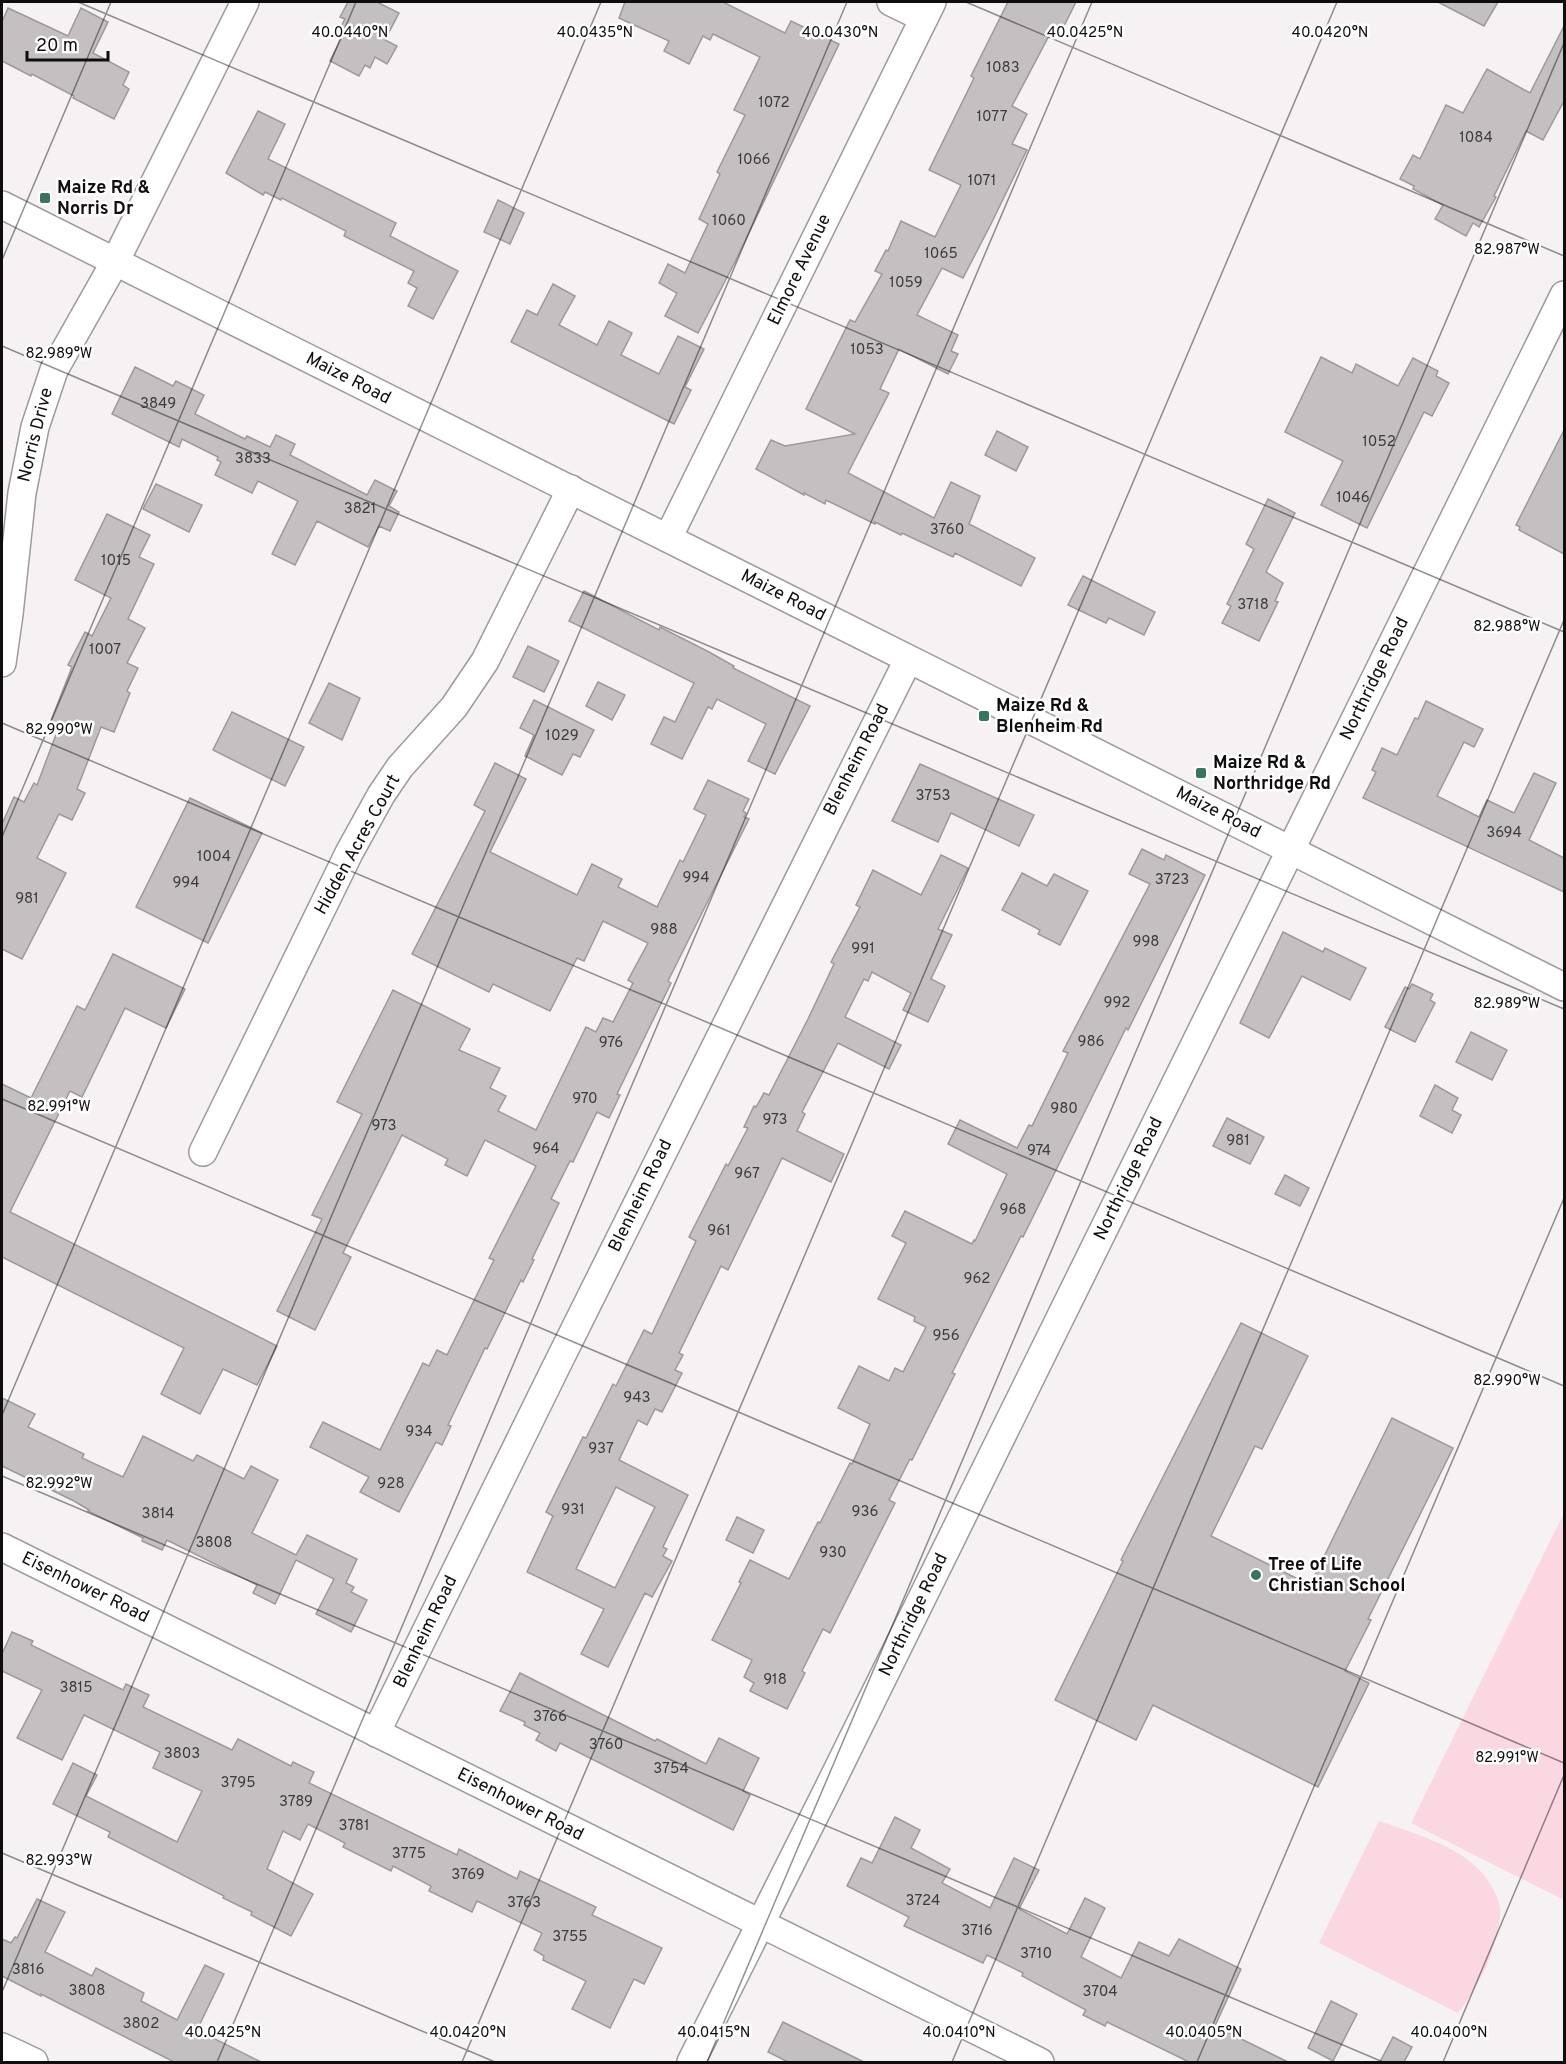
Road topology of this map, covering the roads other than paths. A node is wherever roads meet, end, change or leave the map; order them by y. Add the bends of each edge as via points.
1 (245, 2) edge
2 (891, 2) edge
3 (928, 10) edge
4 (2, 205) edge
5 (115, 262) junction
6 (1564, 295) edge
7 (571, 489) junction
8 (668, 538) junction
9 (5, 614) edge
10 (908, 660) junction
11 (2, 663) edge
12 (1291, 851) junction
13 (1564, 987) edge
14 (203, 1152) dead end
15 (2, 1547) edge
16 (376, 1733) junction
17 (760, 1924) junction
18 (2, 2047) edge
19 (34, 2062) edge
20 (691, 2062) edge
21 (1040, 2062) edge

1 - 5 street, Norris Drive
2 - 3 street
3 - 8 street, Elmore Avenue
4 - 5 street, Maize Road
5 - 7 street, Maize Road
5 - 9 street, Norris Drive via 54,370 35,427
6 - 12 street, Northridge Road
7 - 8 street, Maize Road
7 - 14 street, Hidden Acres Court via 485,661 454,707 400,767 381,795
8 - 10 street, Maize Road
9 - 11 street, Norris Drive
10 - 12 street, Maize Road
10 - 16 street, Blenheim Road
12 - 13 street, Maize Road
12 - 17 street, Northridge Road
15 - 16 street, Eisenhower Road
16 - 17 street, Eisenhower Road
17 - 20 street, Northridge Road
17 - 21 street, Eisenhower Road
18 - 19 street

